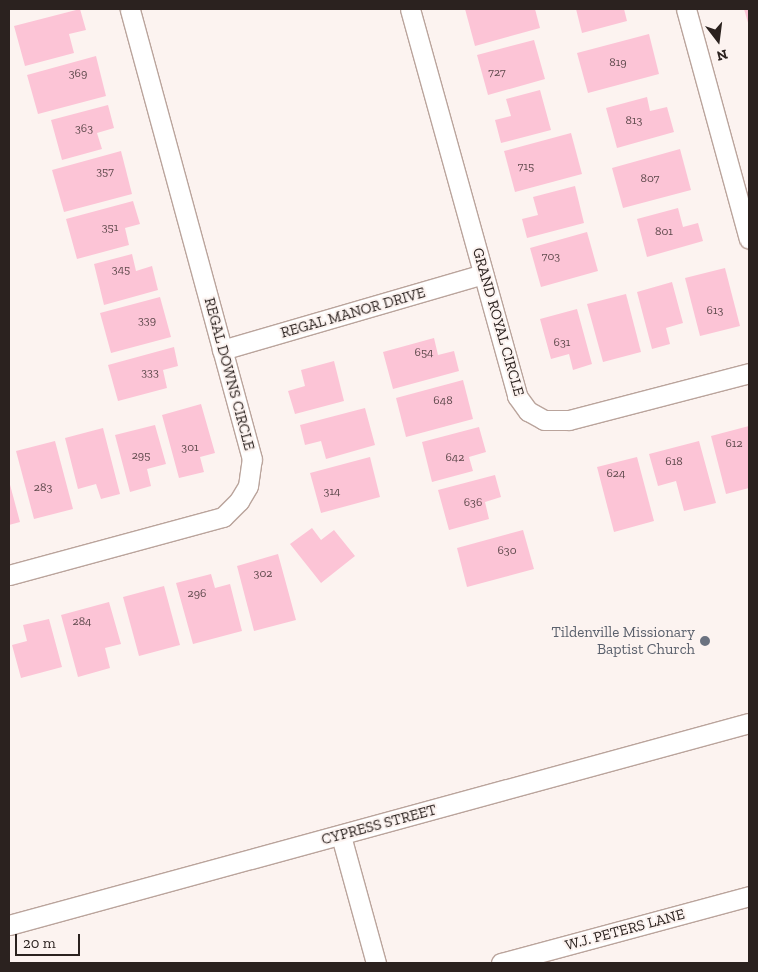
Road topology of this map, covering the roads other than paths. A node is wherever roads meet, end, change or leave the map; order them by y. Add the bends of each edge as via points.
1 (130, 9) edge
2 (410, 9) edge
3 (686, 9) edge
4 (749, 239) edge
5 (483, 274) junction
6 (222, 350) junction
7 (749, 373) edge
8 (9, 575) edge
9 (749, 723) edge
10 (341, 836) junction
11 (749, 896) edge
12 (9, 925) edge
13 (376, 963) edge
14 (501, 963) edge

1 - 6 street, REGAL DOWNS CIRCLE
2 - 5 street, GRAND ROYAL CIRCLE
3 - 4 street
5 - 6 street, REGAL MANOR DRIVE
5 - 7 street, GRAND ROYAL CIRCLE via 517,396 528,411 544,420 569,420
6 - 8 street, REGAL DOWNS CIRCLE via 252,459 248,486 239,501 223,517
9 - 10 street, CYPRESS STREET
10 - 12 street, CYPRESS STREET
10 - 13 street
11 - 14 street, W.J. PETERS LANE

